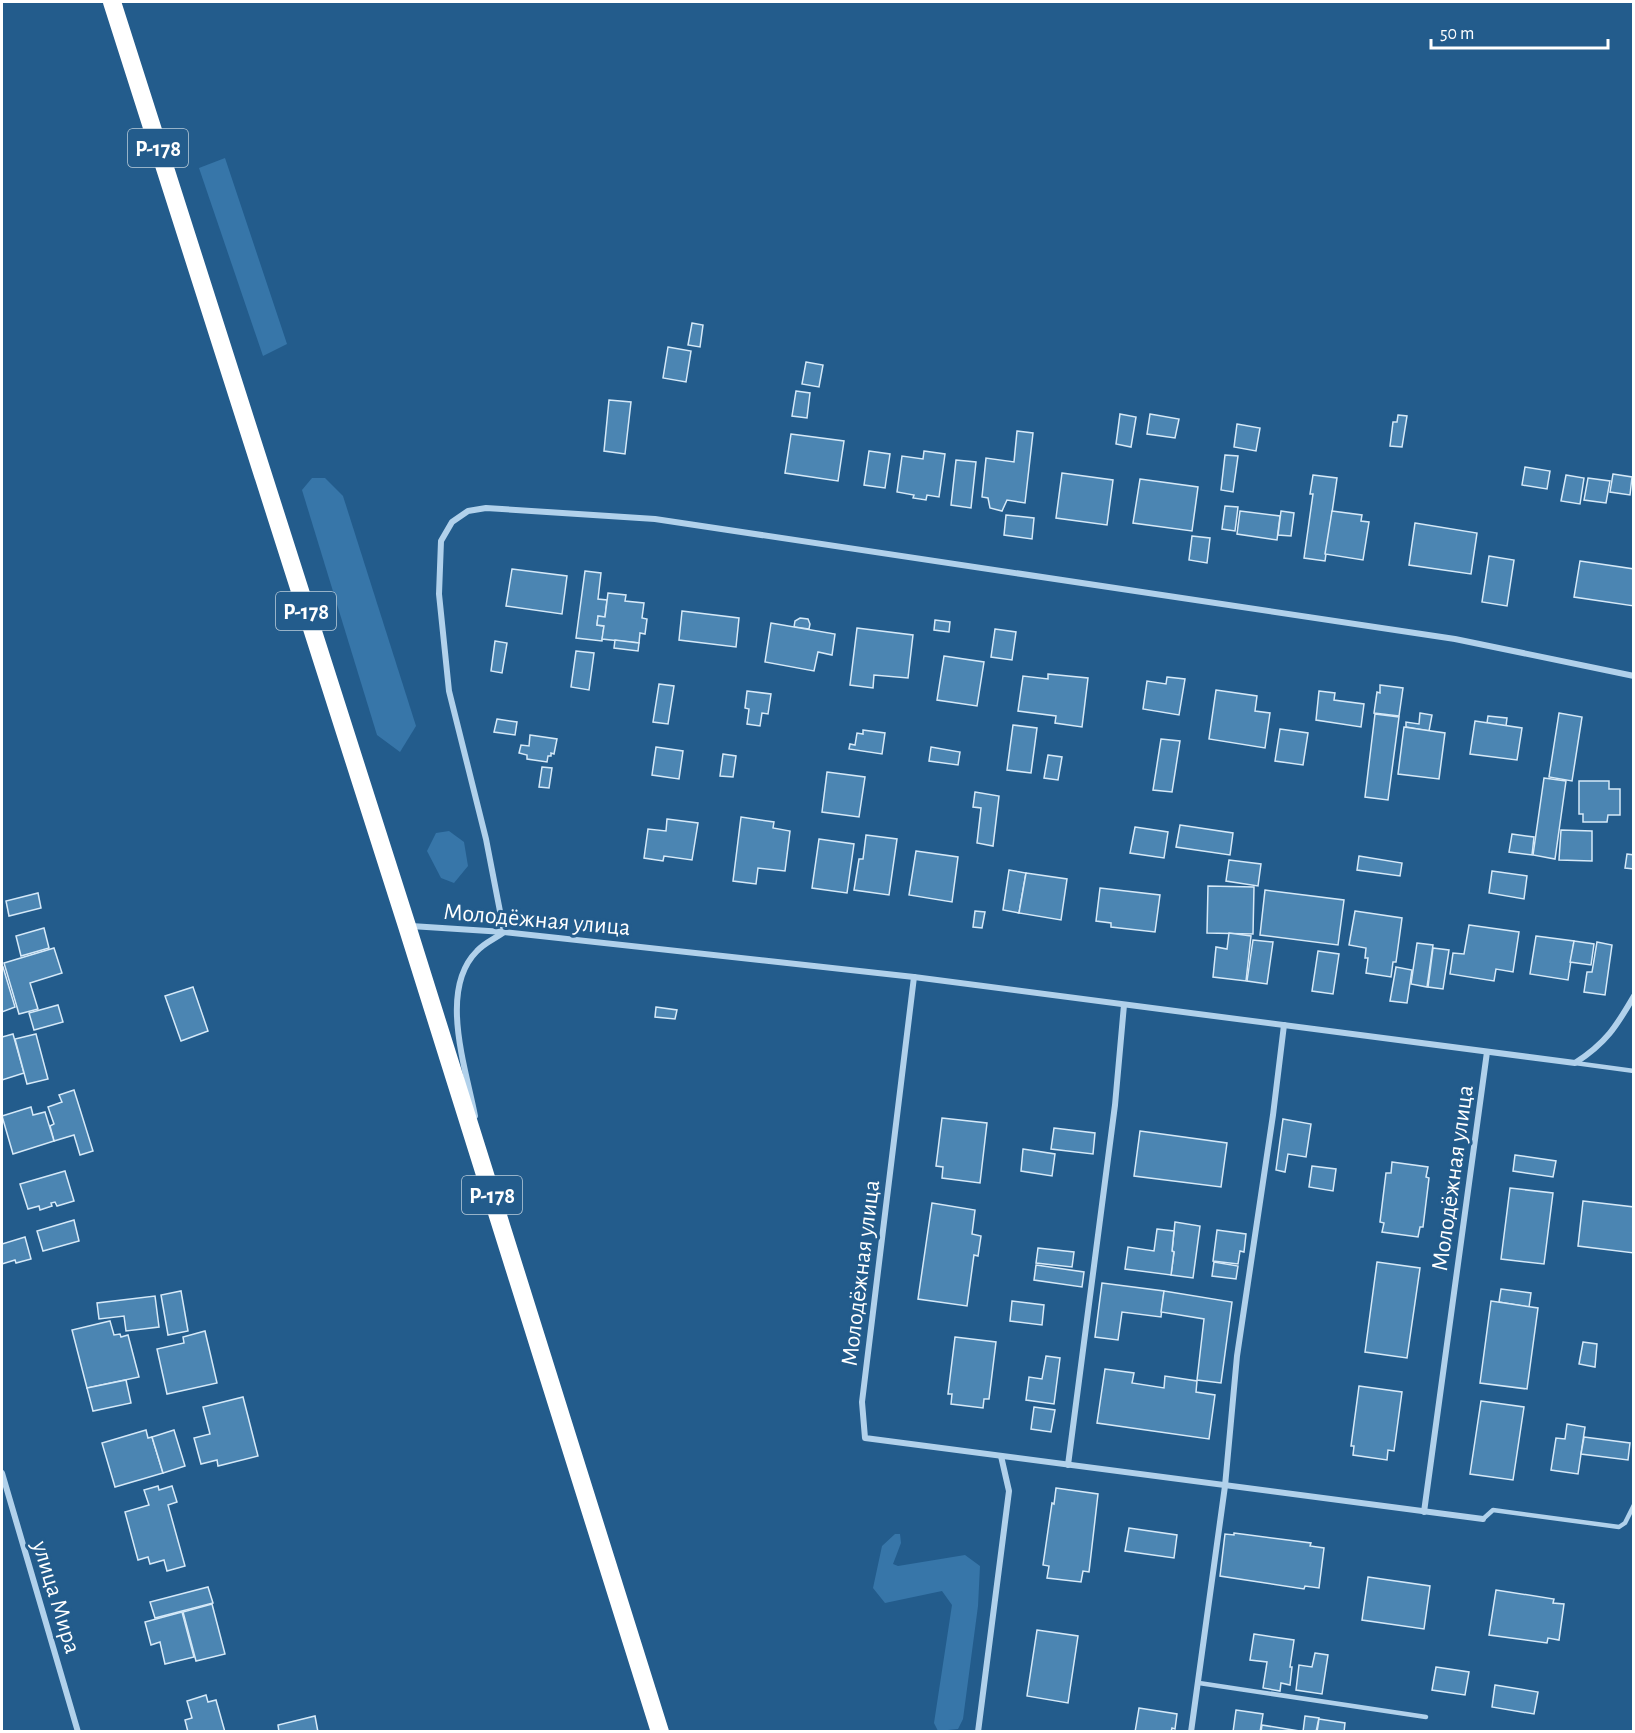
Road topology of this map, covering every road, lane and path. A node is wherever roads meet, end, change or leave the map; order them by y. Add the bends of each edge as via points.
1 (112, 2) edge
2 (1634, 676) edge
3 (407, 926) junction
4 (504, 933) junction
5 (914, 977) junction
6 (1634, 996) edge
7 (1124, 1005) junction
8 (1284, 1025) junction
9 (1487, 1052) junction
10 (1575, 1063) junction
11 (1634, 1071) edge
12 (489, 1184) junction
13 (1000, 1456) junction
14 (1068, 1465) junction
15 (2, 1473) edge
16 (1225, 1486) junction
17 (1634, 1505) edge
18 (1424, 1512) junction
19 (1483, 1520) joint
20 (1199, 1683) junction
21 (1426, 1717) dead end
22 (78, 1731) edge
23 (660, 1731) edge
24 (978, 1731) edge
25 (1191, 1731) edge

1 - 3 highway, Р-178
2 - 4 street via 1455,639 655,519 486,508 468,511 452,522 441,541 439,594 449,691 486,839
3 - 4 street, Молодёжная улица
3 - 12 highway, Р-178
4 - 5 street, Молодёжная улица
4 - 12 street via 478,950 465,967 457,989 457,1021
5 - 7 street, Молодёжная улица
5 - 13 street, Молодёжная улица via 862,1402 865,1438
6 - 10 street via 1614,1029 1595,1050
7 - 8 street, Молодёжная улица
7 - 14 street via 1115,1105
8 - 9 street, Молодёжная улица
8 - 16 street via 1237,1356
9 - 10 street
9 - 18 street, Молодёжная улица
10 - 11 lane
12 - 23 highway, Р-178
13 - 14 street, Молодёжная улица
13 - 24 street via 1009,1491
14 - 16 street, Молодёжная улица
15 - 22 street, улица Мира
16 - 18 street, Молодёжная улица
16 - 20 street
17 - 19 lane via 1618,1527 1492,1510
18 - 19 street, Молодёжная улица
20 - 21 lane
20 - 25 street

